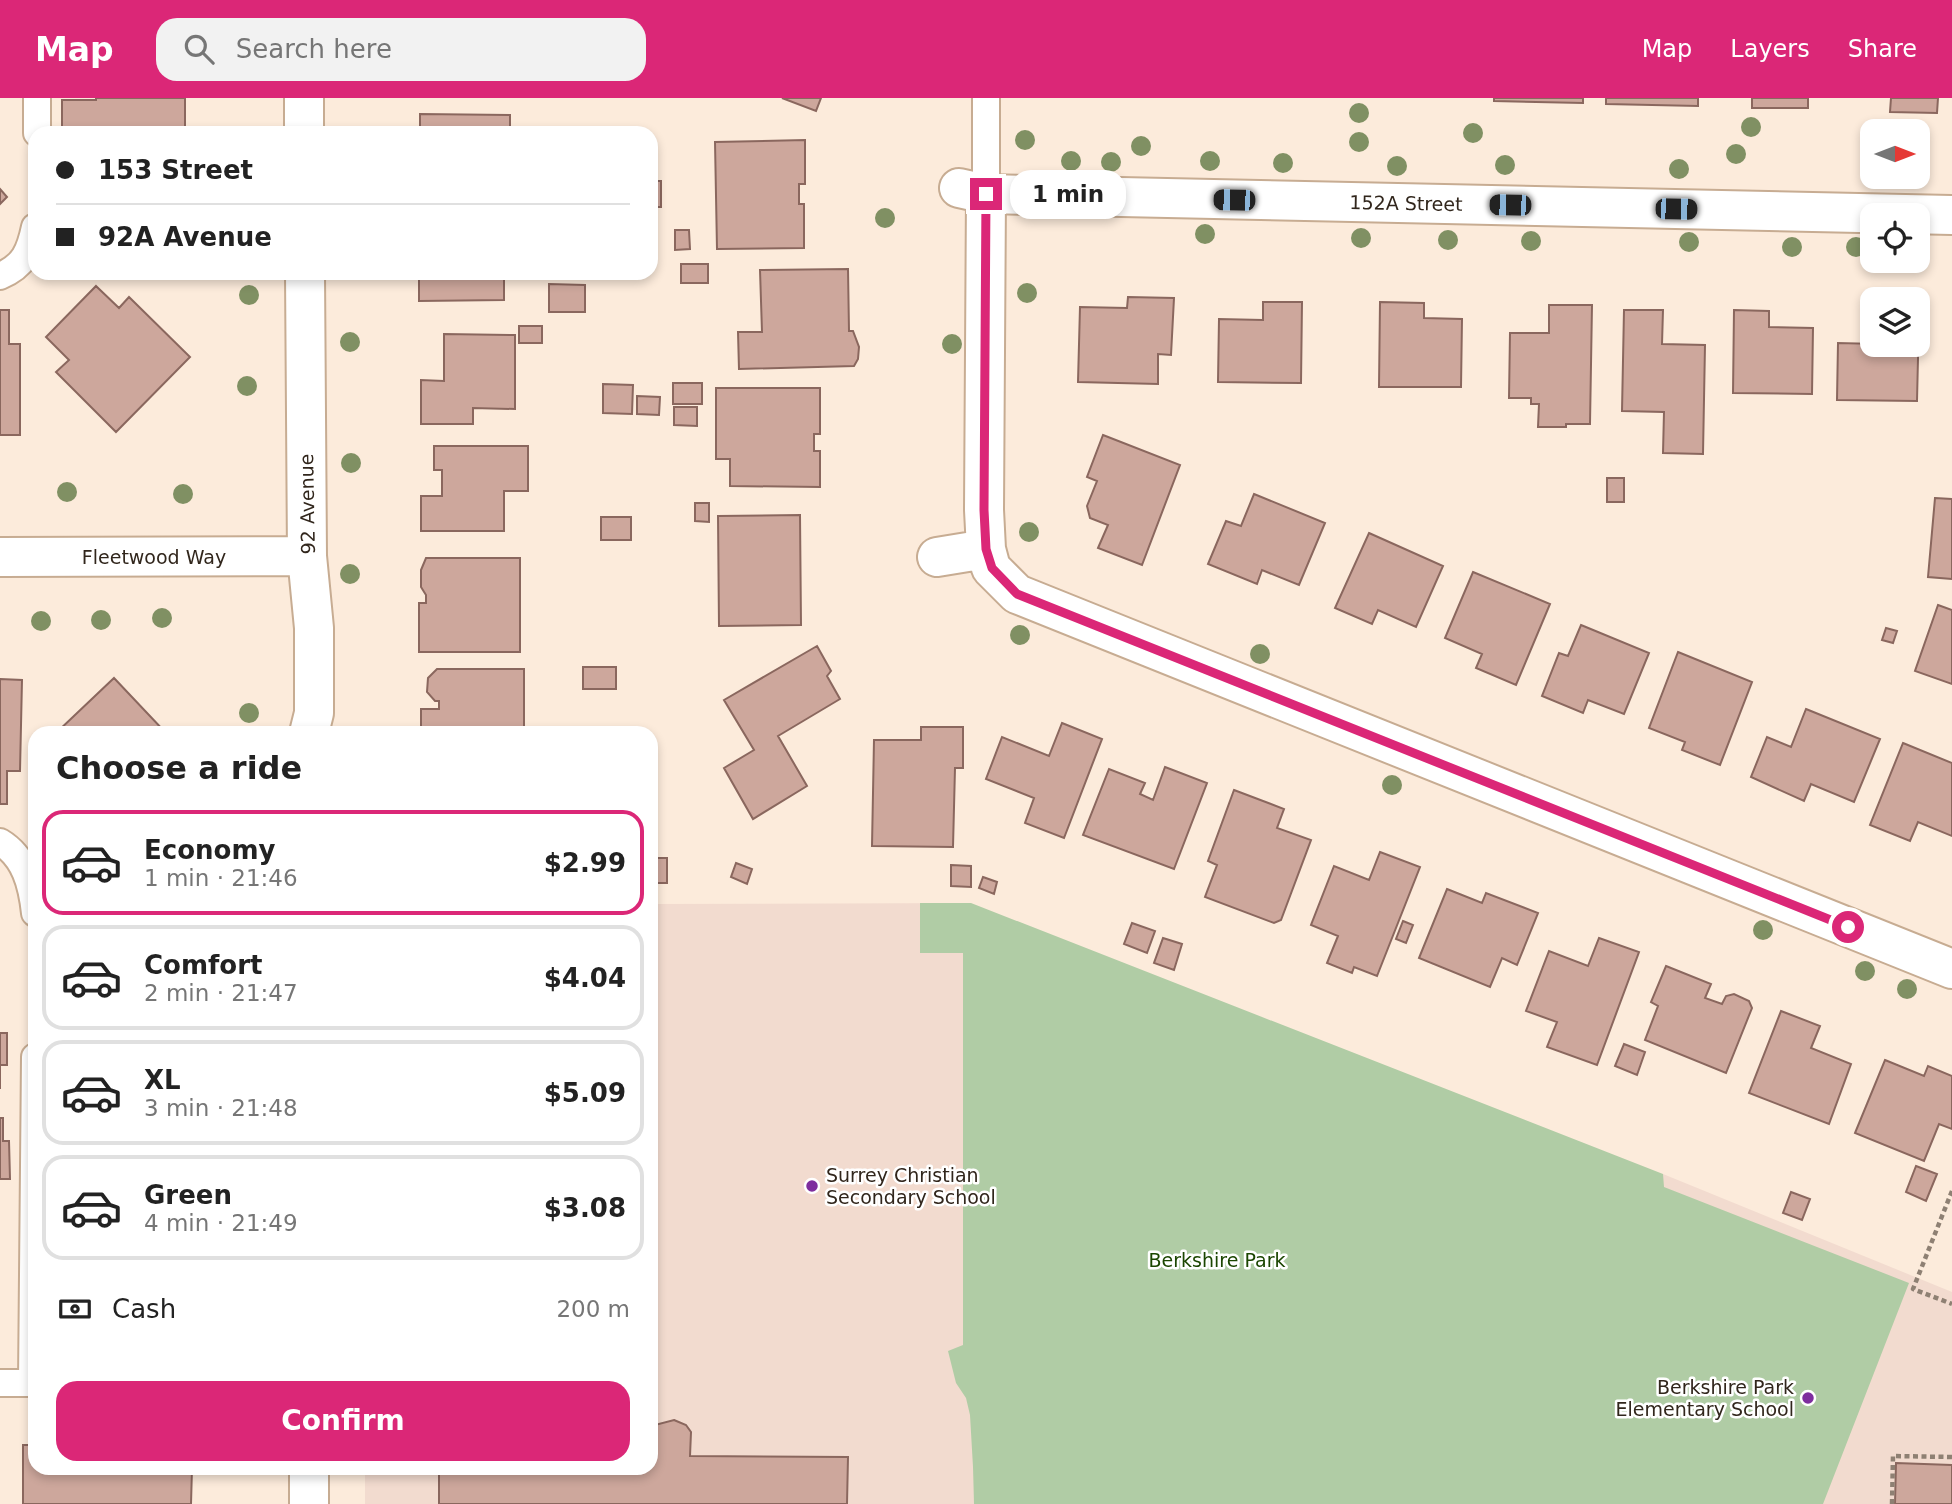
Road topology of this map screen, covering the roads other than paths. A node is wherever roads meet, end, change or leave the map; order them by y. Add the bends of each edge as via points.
1 (37, 98) edge
2 (304, 98) edge
3 (986, 98) edge
4 (37, 126) edge
5 (304, 126) edge
6 (972, 191) junction
7 (1952, 215) edge
8 (28, 252) edge
9 (0, 276) edge
10 (305, 280) edge
11 (986, 549) junction
12 (307, 556) junction
13 (0, 557) edge
14 (937, 557) dead end
15 (311, 726) edge
16 (0, 842) edge
17 (28, 877) edge
18 (1952, 968) edge
19 (0, 1383) edge
20 (28, 1383) edge
21 (309, 1475) edge
22 (309, 1504) edge

1 - 4 lane
2 - 5 street
3 - 6 lane
6 - 7 street, 152A Street
6 - 11 street
8 - 9 lane via 13,271
10 - 12 street, 92 Avenue
11 - 14 street
11 - 18 street via 992,568 1017,594
12 - 13 street, Fleetwood Way
12 - 15 street, 92 Avenue via 314,628
16 - 17 lane via 18,858
19 - 20 lane
21 - 22 street

